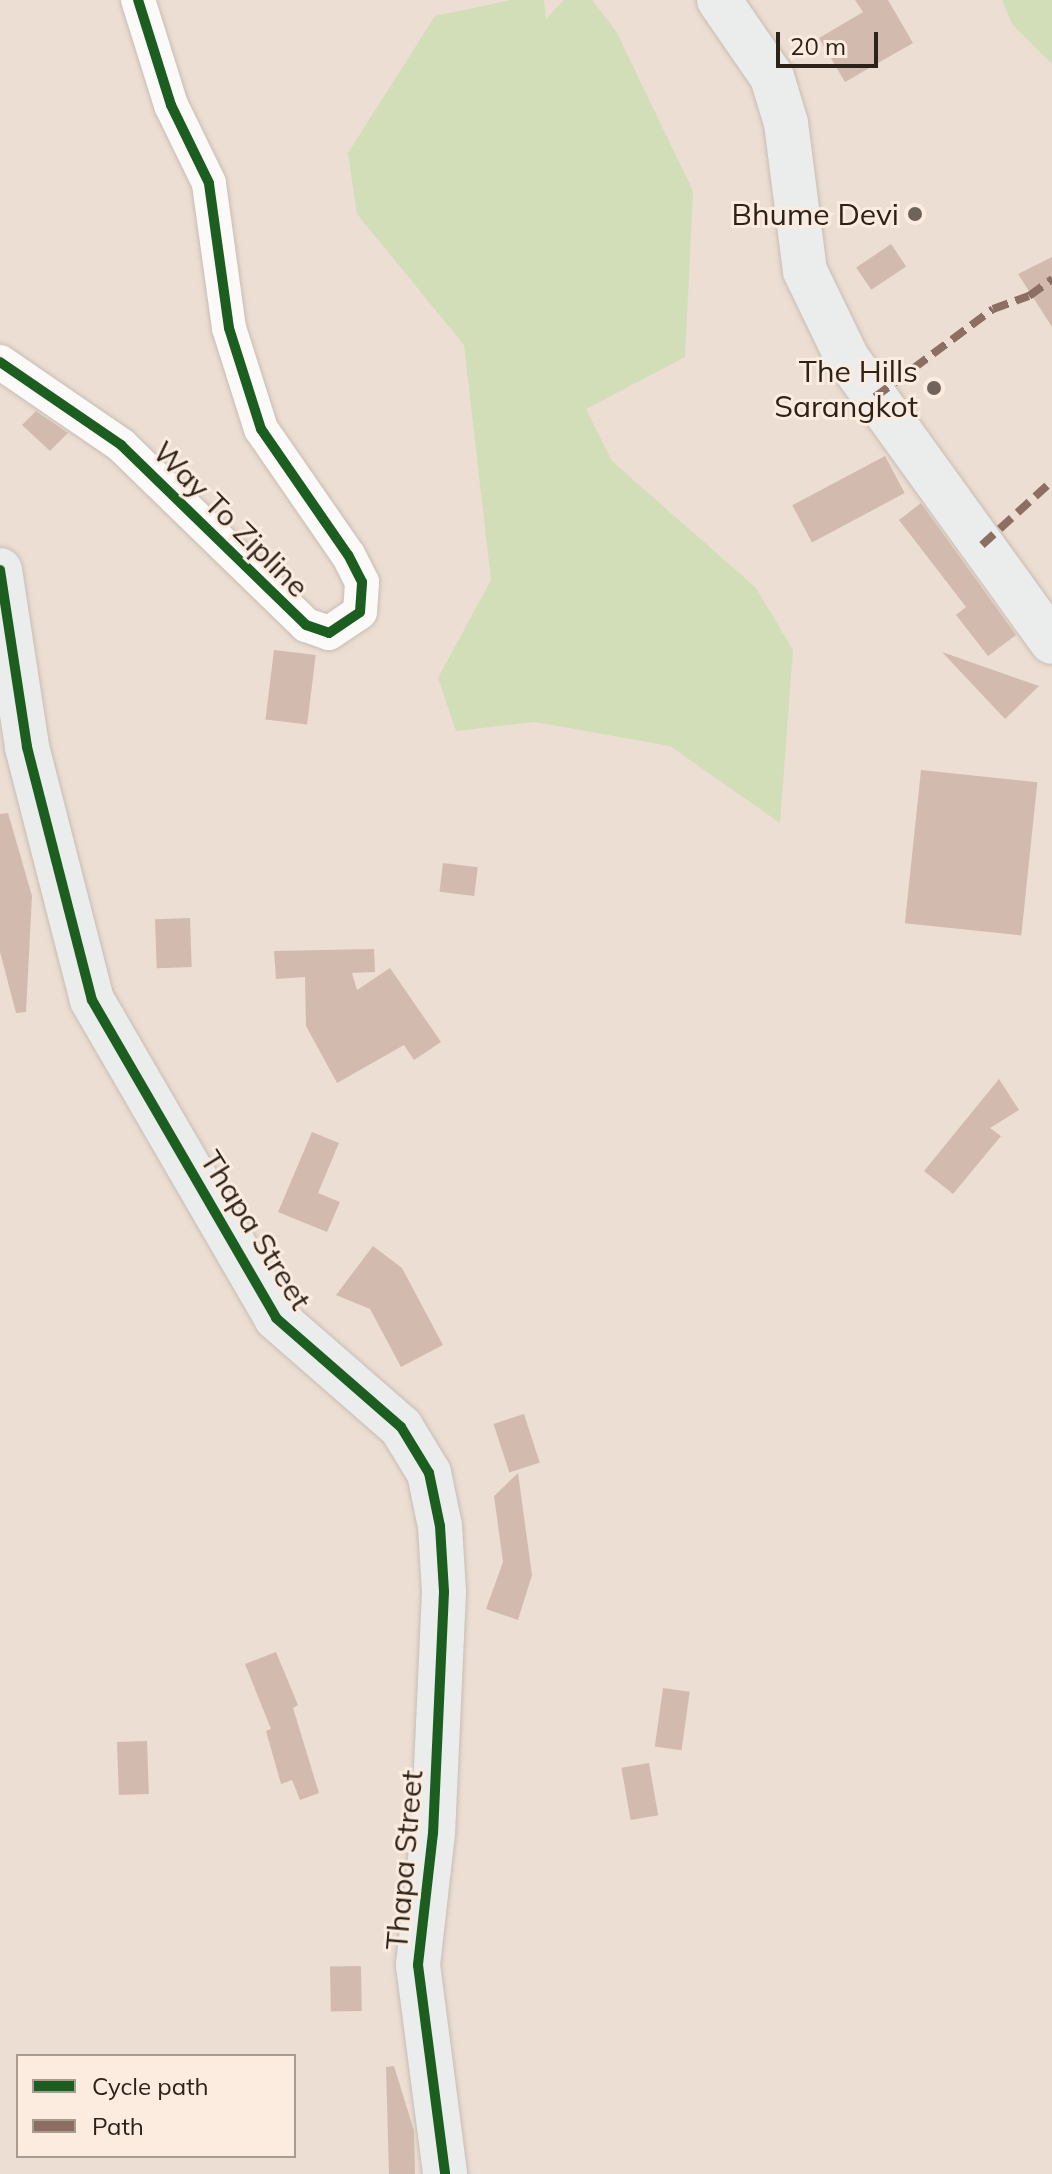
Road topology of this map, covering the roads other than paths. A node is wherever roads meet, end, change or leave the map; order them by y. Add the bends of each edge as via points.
1 (138, 0) edge
2 (719, 0) edge
3 (0, 362) edge
4 (0, 570) edge
5 (1052, 642) edge
6 (445, 2174) edge

1 - 3 street, Way To Zipline via 171,105 209,183 229,328 261,429 348,555 362,582 360,612 329,633 306,625 121,445
2 - 5 street via 772,77 786,123 805,271 847,358
4 - 6 street, Thapa Street via 27,747 92,1000 276,1318 401,1427 429,1473 440,1526 444,1592 433,1833 418,1965

